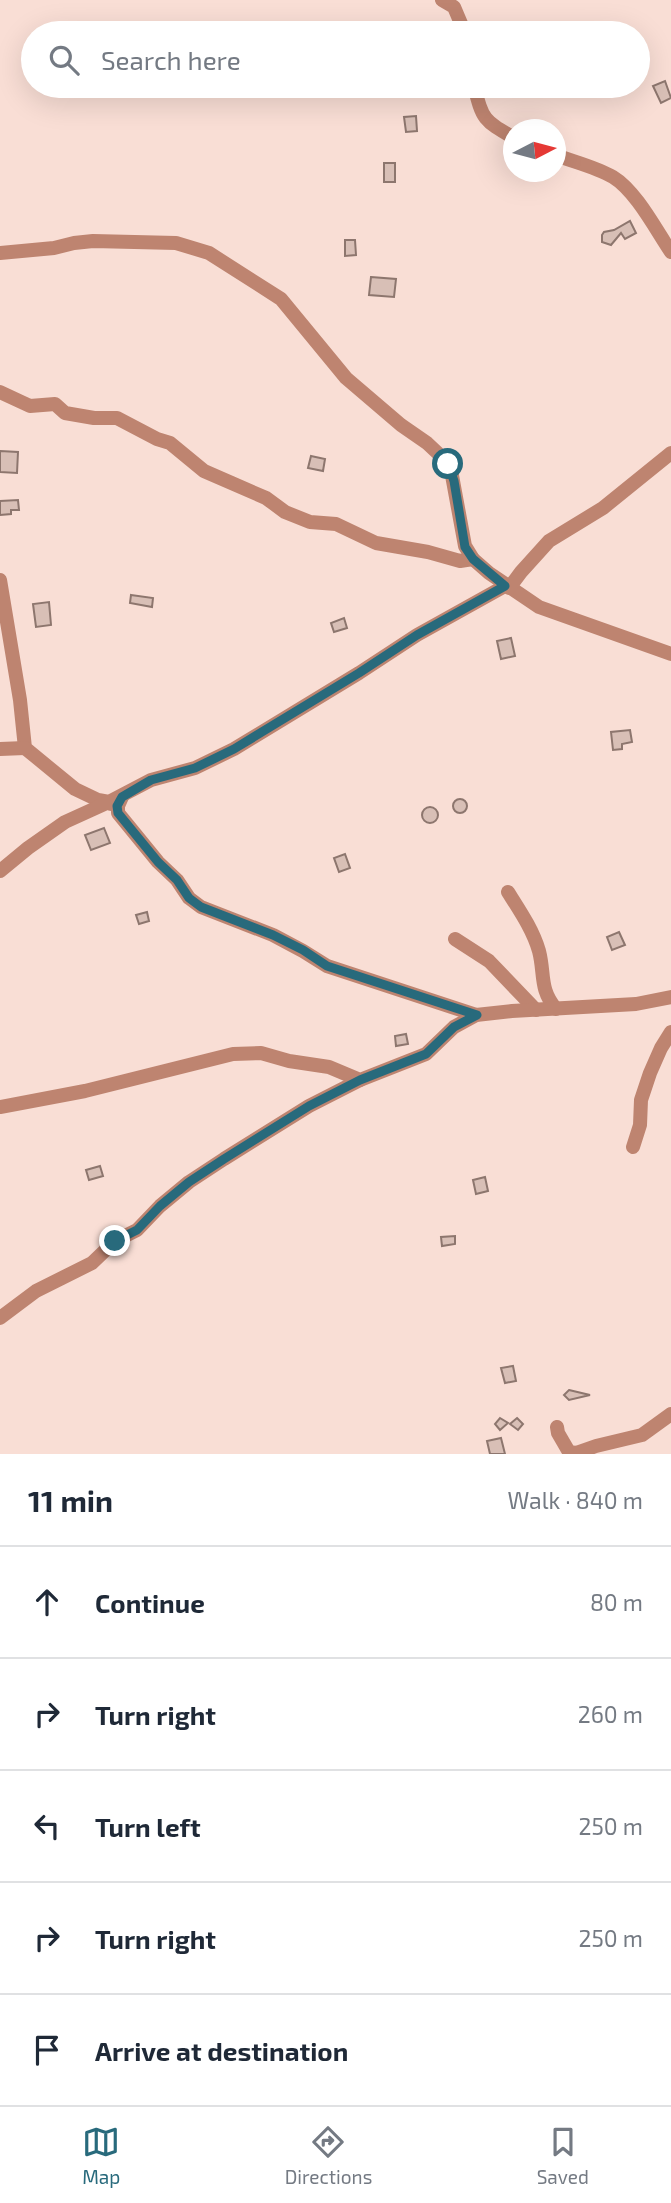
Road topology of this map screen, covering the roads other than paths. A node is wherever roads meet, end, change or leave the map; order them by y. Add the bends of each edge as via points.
1 (442, 0) edge
2 (463, 0) edge
3 (460, 21) edge
4 (464, 21) edge
5 (477, 98) edge
6 (503, 131) edge
7 (566, 159) edge
8 (671, 252) edge
9 (0, 253) edge
10 (0, 392) edge
11 (671, 453) edge
12 (473, 559) junction
13 (0, 580) edge
14 (507, 587) junction
15 (671, 654) edge
16 (0, 748) edge
17 (25, 748) junction
18 (116, 804) junction
19 (0, 871) edge
20 (508, 892) dead end
21 (455, 939) dead end
22 (671, 997) edge
23 (556, 1009) junction
24 (536, 1010) junction
25 (477, 1015) junction
26 (670, 1038) edge
27 (360, 1080) junction
28 (0, 1107) edge
29 (633, 1147) dead end
30 (0, 1318) edge
31 (670, 1416) edge
32 (557, 1427) dead end

1 - 3 street via 454,7
2 - 4 street
5 - 6 street via 484,118
7 - 8 street via 621,183
9 - 12 street via 93,241 176,243 209,253 258,284 291,309 346,378 448,464 463,542
10 - 12 street via 30,406 55,404 65,413 117,418 170,443 204,471 310,522 336,524 376,543 460,561
11 - 14 street via 603,508 549,541
12 - 14 street
13 - 17 street
14 - 15 street via 547,610
14 - 18 street via 417,635 234,749 195,768 151,780
16 - 17 street
17 - 18 street via 75,789
18 - 19 street via 65,822
18 - 25 street via 158,862 201,907 273,935 327,966
20 - 23 street via 535,941 547,997
21 - 24 street via 489,961
22 - 23 street
23 - 24 street
24 - 25 street
25 - 27 street via 454,1027 426,1054
26 - 29 street via 650,1073
27 - 28 street via 329,1067 240,1053
27 - 30 street via 309,1106 189,1182 137,1230 115,1241 92,1263 19,1301
31 - 32 street via 642,1434 576,1453 569,1452

